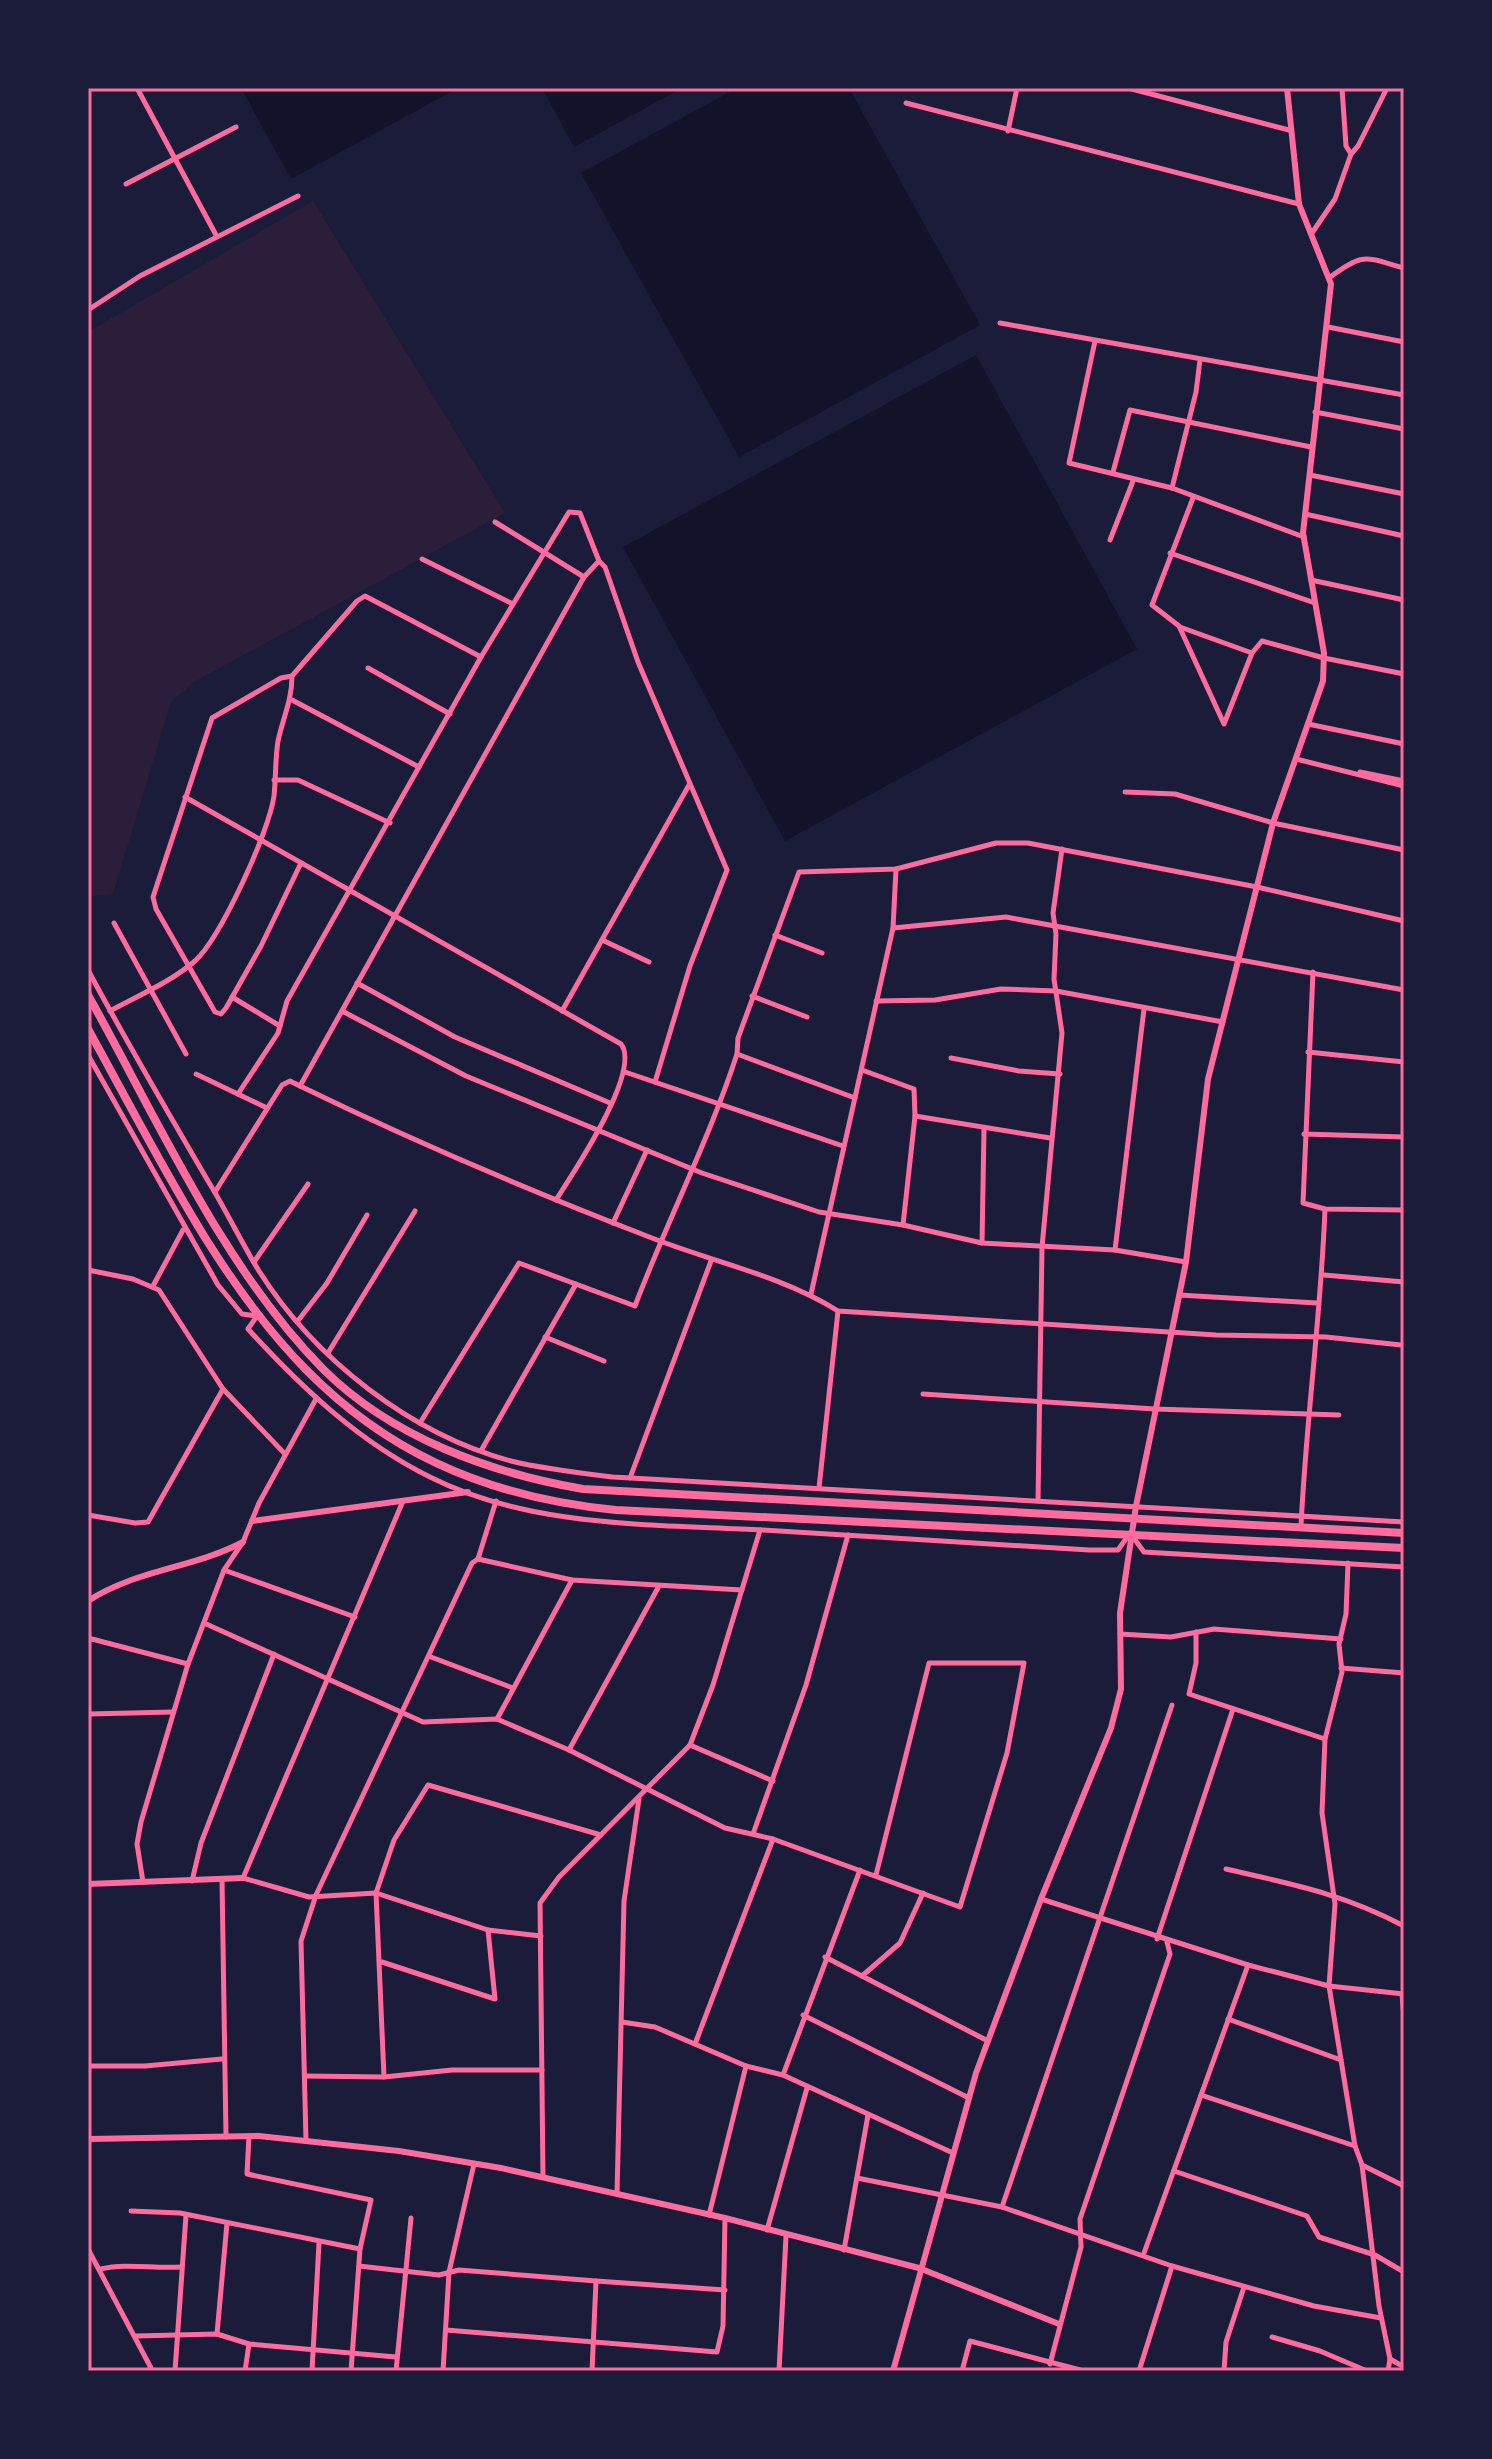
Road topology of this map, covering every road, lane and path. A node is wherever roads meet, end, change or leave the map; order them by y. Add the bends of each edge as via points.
1 (137, 88) edge
2 (1017, 88) edge
3 (1128, 88) edge
4 (1287, 88) edge
5 (1342, 88) edge
6 (1387, 88) edge
7 (906, 103) dead end
8 (236, 127) dead end
9 (1289, 130) junction
10 (1008, 131) junction
11 (1351, 154) junction
12 (176, 159) junction
13 (126, 184) dead end
14 (298, 196) dead end
15 (1299, 204) junction
16 (1312, 233) junction
17 (216, 235) junction
18 (1404, 268) edge
19 (1329, 278) junction
20 (88, 310) edge
21 (1000, 323) dead end
22 (1328, 327) junction
23 (1095, 341) junction
24 (1404, 342) edge
25 (1200, 359) junction
26 (1322, 379) junction
27 (1404, 395) edge
28 (1315, 412) junction
29 (1189, 419) junction
30 (1404, 429) edge
31 (1311, 447) junction
32 (1113, 472) junction
33 (1310, 475) junction
34 (1133, 481) junction
35 (1172, 488) junction
36 (1404, 494) edge
37 (1193, 498) junction
38 (1305, 514) junction
39 (495, 522) dead end
40 (1404, 536) edge
41 (1304, 537) junction
42 (1110, 540) dead end
43 (543, 551) junction
44 (1170, 553) junction
45 (422, 559) dead end
46 (599, 561) junction
47 (584, 577) junction
48 (1311, 580) junction
49 (1404, 600) edge
50 (1315, 603) junction
51 (513, 604) junction
52 (1179, 626) junction
53 (1252, 653) junction
54 (481, 657) junction
55 (1324, 658) junction
56 (368, 668) dead end
57 (1404, 674) edge
58 (292, 676) junction
59 (292, 700) junction
60 (450, 714) junction
61 (1308, 724) junction
62 (1404, 744) edge
63 (1296, 759) junction
64 (419, 767) junction
65 (274, 780) junction
66 (689, 784) junction
67 (1404, 784) edge
68 (1125, 792) dead end
69 (185, 797) junction
70 (390, 823) junction
71 (1273, 823) junction
72 (262, 839) junction
73 (1062, 849) junction
74 (1404, 850) edge
75 (301, 863) junction
76 (896, 869) junction
77 (1257, 887) junction
78 (352, 889) junction
79 (396, 915) junction
80 (1404, 921) edge
81 (114, 923) dead end
82 (1053, 925) junction
83 (893, 928) junction
84 (775, 935) junction
85 (602, 940) junction
86 (822, 953) dead end
87 (1238, 960) junction
88 (649, 962) dead end
89 (188, 966) junction
90 (88, 970) edge
91 (1313, 972) junction
92 (357, 983) junction
93 (150, 989) junction
94 (1404, 990) edge
95 (1056, 991) junction
96 (88, 995) edge
97 (752, 996) junction
98 (232, 997) junction
99 (876, 1001) junction
100 (1144, 1009) junction
101 (110, 1011) junction
102 (342, 1011) junction
103 (562, 1011) junction
104 (807, 1017) dead end
105 (1223, 1022) junction
106 (280, 1026) junction
107 (88, 1029) edge
108 (1308, 1052) junction
109 (186, 1054) dead end
110 (737, 1054) junction
111 (88, 1055) edge
112 (951, 1058) dead end
113 (1404, 1062) edge
114 (862, 1070) junction
115 (625, 1072) junction
116 (196, 1074) dead end
117 (1060, 1074) junction
118 (655, 1082) junction
119 (300, 1086) junction
120 (238, 1094) junction
121 (855, 1098) junction
122 (610, 1103) junction
123 (720, 1104) junction
124 (267, 1108) junction
125 (915, 1116) junction
126 (984, 1129) junction
127 (598, 1131) junction
128 (1304, 1134) junction
129 (1404, 1137) edge
130 (1050, 1138) junction
131 (843, 1146) junction
132 (647, 1150) junction
133 (694, 1168) junction
134 (308, 1184) dead end
135 (215, 1192) junction
136 (556, 1200) junction
137 (1325, 1209) junction
138 (1404, 1210) edge
139 (415, 1211) dead end
140 (830, 1214) junction
141 (367, 1215) dead end
142 (613, 1223) junction
143 (903, 1225) junction
144 (184, 1229) junction
145 (660, 1241) junction
146 (982, 1243) junction
147 (1042, 1247) junction
148 (1115, 1250) junction
149 (711, 1261) junction
150 (254, 1262) junction
151 (1186, 1262) junction
152 (88, 1270) edge
153 (1324, 1275) junction
154 (1404, 1282) edge
155 (576, 1284) junction
156 (153, 1286) junction
157 (811, 1294) junction
158 (1178, 1295) junction
159 (1317, 1303) junction
160 (838, 1311) junction
161 (257, 1316) junction
162 (297, 1322) junction
163 (1041, 1323) junction
164 (1171, 1331) junction
165 (545, 1337) junction
166 (1314, 1338) junction
167 (1401, 1345) dead end
168 (328, 1353) junction
169 (604, 1361) dead end
170 (223, 1389) junction
171 (923, 1394) dead end
172 (316, 1399) junction
173 (1041, 1401) junction
174 (1155, 1409) junction
175 (1307, 1413) junction
176 (1339, 1415) dead end
177 (420, 1423) junction
178 (482, 1449) junction
179 (285, 1454) junction
180 (630, 1478) junction
181 (819, 1488) junction
182 (468, 1492) junction
183 (403, 1501) junction
184 (496, 1501) junction
185 (1038, 1501) junction
186 (1136, 1506) junction
187 (88, 1515) edge
188 (1302, 1516) junction
189 (1131, 1517) junction
190 (252, 1521) junction
191 (1404, 1522) edge
192 (1301, 1526) junction
193 (760, 1530) junction
194 (1130, 1533) junction
195 (1404, 1533) edge
196 (848, 1535) junction
197 (243, 1542) junction
198 (1404, 1548) edge
199 (478, 1559) junction
200 (1348, 1563) junction
201 (1404, 1567) edge
202 (224, 1570) junction
203 (572, 1580) junction
204 (660, 1585) junction
205 (742, 1590) junction
206 (88, 1601) edge
207 (355, 1617) junction
208 (204, 1623) junction
209 (1196, 1632) junction
210 (1120, 1634) junction
211 (88, 1638) edge
212 (1341, 1639) junction
213 (274, 1654) junction
214 (431, 1657) junction
215 (188, 1664) junction
216 (1341, 1668) junction
217 (1404, 1673) edge
218 (328, 1679) junction
219 (513, 1688) junction
220 (1172, 1705) dead end
221 (1233, 1709) junction
222 (173, 1712) junction
223 (403, 1713) junction
224 (88, 1714) edge
225 (497, 1719) junction
226 (1325, 1739) junction
227 (690, 1745) junction
228 (569, 1750) junction
229 (773, 1781) junction
230 (648, 1789) junction
231 (639, 1798) junction
232 (753, 1834) junction
233 (602, 1835) junction
234 (773, 1839) junction
235 (1226, 1869) dead end
236 (860, 1870) junction
237 (876, 1875) junction
238 (243, 1878) junction
239 (222, 1879) junction
240 (192, 1881) junction
241 (143, 1882) junction
242 (88, 1884) edge
243 (376, 1893) junction
244 (923, 1893) junction
245 (1332, 1893) junction
246 (316, 1895) junction
247 (1041, 1899) junction
248 (1098, 1920) junction
249 (1404, 1926) edge
250 (488, 1930) junction
251 (541, 1936) junction
252 (1157, 1939) junction
253 (1167, 1942) junction
254 (825, 1957) junction
255 (382, 1962) junction
256 (1248, 1965) junction
257 (862, 1976) junction
258 (1329, 1986) junction
259 (1403, 1994) edge
260 (803, 2015) junction
261 (1404, 2018) edge
262 (1228, 2019) junction
263 (622, 2022) junction
264 (988, 2041) junction
265 (695, 2044) junction
266 (222, 2059) junction
267 (1341, 2060) junction
268 (88, 2066) edge
269 (746, 2066) junction
270 (542, 2070) junction
271 (783, 2075) junction
272 (305, 2076) junction
273 (384, 2077) junction
274 (807, 2088) junction
275 (1201, 2095) junction
276 (969, 2098) junction
277 (868, 2115) junction
278 (249, 2136) junction
279 (226, 2137) junction
280 (88, 2139) edge
281 (306, 2141) junction
282 (1355, 2146) junction
283 (953, 2153) junction
284 (474, 2164) junction
285 (1362, 2165) junction
286 (1174, 2171) junction
287 (543, 2177) junction
288 (857, 2178) junction
289 (1404, 2186) edge
290 (941, 2192) junction
291 (617, 2194) junction
292 (1002, 2207) junction
293 (131, 2211) dead end
294 (186, 2215) junction
295 (709, 2215) junction
296 (411, 2218) dead end
297 (725, 2218) junction
298 (227, 2223) junction
299 (767, 2230) junction
300 (1080, 2235) junction
301 (786, 2236) junction
302 (319, 2243) junction
303 (88, 2249) edge
304 (360, 2249) junction
305 (844, 2250) junction
306 (1144, 2253) junction
307 (1375, 2255) junction
308 (359, 2266) junction
309 (1172, 2266) junction
310 (181, 2267) junction
311 (919, 2268) junction
312 (101, 2269) junction
313 (403, 2272) junction
314 (449, 2272) junction
315 (1404, 2272) edge
316 (596, 2281) junction
317 (1245, 2287) junction
318 (725, 2290) junction
319 (1381, 2318) junction
320 (1059, 2324) junction
321 (446, 2330) junction
322 (178, 2334) junction
323 (217, 2334) junction
324 (136, 2336) junction
325 (1272, 2337) dead end
326 (593, 2340) junction
327 (249, 2344) junction
328 (312, 2347) junction
329 (353, 2351) junction
330 (396, 2357) junction
331 (1390, 2359) junction
332 (1050, 2364) junction
333 (1404, 2367) edge
334 (151, 2368) dead end
335 (175, 2371) edge
336 (245, 2371) edge
337 (312, 2371) edge
338 (351, 2371) edge
339 (396, 2371) edge
340 (443, 2371) edge
341 (592, 2371) edge
342 (779, 2371) edge
343 (893, 2371) edge
344 (962, 2371) edge
345 (1084, 2371) edge
346 (1139, 2371) edge
347 (1224, 2371) edge
348 (1367, 2371) edge
349 (1388, 2371) edge

1 - 12 street
2 - 10 street
3 - 9 street
4 - 9 street
5 - 11 street
6 - 11 street
7 - 10 street
8 - 12 street
9 - 15 street
10 - 15 street
11 - 16 street via 1335,199
12 - 13 street
12 - 17 street
14 - 17 street
15 - 16 street
16 - 19 street
17 - 20 street
18 - 19 street via 1355,258
19 - 22 street
21 - 23 street
22 - 24 street
22 - 26 street
23 - 25 street
23 - 32 street via 1069,463
25 - 26 street
25 - 29 street
26 - 27 street
26 - 28 street
28 - 30 street
28 - 31 street
29 - 31 street
29 - 32 street via 1130,410
29 - 35 street
31 - 33 street
32 - 34 street
33 - 36 street
33 - 38 street
34 - 35 street
34 - 42 street
35 - 37 street
37 - 41 street
37 - 44 street
38 - 40 street
38 - 41 street
39 - 43 street
41 - 48 street
43 - 46 street via 569,512 580,513
43 - 47 street
43 - 51 street
44 - 50 street
44 - 52 street via 1152,605
45 - 51 street
46 - 47 street
46 - 66 street
47 - 79 street
48 - 49 street
48 - 50 street
50 - 55 street
51 - 54 street
52 - 53 street
52 - 53 street via 1224,724
53 - 55 street via 1267,641
54 - 58 street via 365,596
54 - 60 street
55 - 57 street
55 - 61 street via 1323,681
56 - 60 street
58 - 59 street
58 - 69 street via 212,718
59 - 64 street
59 - 65 street via 283,720
60 - 64 street
61 - 62 street
61 - 63 street
63 - 67 street
63 - 71 street
64 - 70 street
65 - 70 street via 298,780
65 - 72 street
66 - 85 street
66 - 118 street via 727,870 690,966
68 - 71 street via 1175,794
69 - 72 street
69 - 89 street via 153,897
70 - 78 street
71 - 74 street
71 - 77 street
72 - 75 street
72 - 89 street via 215,934
73 - 76 street via 996,843
73 - 77 street
73 - 82 street
75 - 78 street
75 - 98 street
76 - 83 street
76 - 84 street via 799,872
77 - 80 street
77 - 87 street
78 - 79 street
78 - 106 street via 287,1001
79 - 92 street
79 - 103 street
81 - 93 street
82 - 83 street via 985,916
82 - 87 street
82 - 95 street
83 - 99 street
84 - 86 street
84 - 97 street
85 - 88 street
85 - 103 street
87 - 91 street
87 - 105 street
89 - 93 street
89 - 98 street via 215,1012 221,1014
90 - 101 street
91 - 94 street
91 - 108 street
92 - 102 street
92 - 122 street via 455,1037
93 - 101 street
93 - 109 street
95 - 99 street via 1001,989 935,1000
95 - 100 street
95 - 117 street
96 - 189 highway via 220,1233 271,1310 324,1370 438,1446 495,1469 583,1489
97 - 104 street
97 - 110 street
98 - 106 street
99 - 114 street
100 - 105 street
100 - 148 street
101 - 135 street
102 - 119 street
102 - 127 street via 466,1076
103 - 115 street via 621,1044 626,1050
105 - 151 street via 1208,1079
106 - 120 street
107 - 161 highway via 202,1232
108 - 113 street
108 - 128 street
110 - 121 street
110 - 123 street
111 - 144 street
112 - 117 street
114 - 121 street
114 - 125 street via 914,1089
115 - 118 street
115 - 122 street
116 - 120 street
117 - 130 street
118 - 123 street
119 - 124 street via 285,1081
119 - 136 street
120 - 124 street
121 - 131 street
122 - 127 street
123 - 131 street
123 - 133 street
124 - 135 street
125 - 126 street
125 - 143 street
126 - 130 street
126 - 146 street
127 - 132 street
127 - 136 street
128 - 129 street
128 - 137 street via 1303,1203
130 - 147 street
131 - 140 street
132 - 133 street
132 - 142 street
133 - 140 street
133 - 145 street
134 - 150 street
135 - 150 street
136 - 142 street
137 - 138 street
137 - 153 street
139 - 168 street
140 - 143 street
140 - 157 street
141 - 162 street
142 - 145 street
143 - 146 street
144 - 156 street
144 - 161 street via 242,1314
145 - 149 street
145 - 155 street via 635,1306
146 - 147 street
147 - 148 street
147 - 163 street
148 - 151 street
149 - 157 street
149 - 180 street
150 - 162 street
151 - 158 street
152 - 156 street
153 - 154 street
153 - 159 street
155 - 165 street
155 - 177 street via 519,1263
156 - 170 street
157 - 160 street
158 - 159 street
158 - 164 street
159 - 166 street
160 - 163 street
160 - 181 street
161 - 172 street via 248,1329
161 - 194 highway via 304,1371 400,1445 507,1492 570,1506 631,1511
162 - 168 street
163 - 164 street
163 - 173 street
164 - 166 street
164 - 174 street
165 - 169 street
165 - 178 street
166 - 167 street
166 - 175 street
168 - 177 street
170 - 179 street
170 - 187 street via 148,1522
171 - 173 street
172 - 179 street
172 - 182 street via 396,1457
173 - 174 street
173 - 185 street
174 - 175 street
174 - 186 street
175 - 176 street
175 - 188 street
177 - 178 street
178 - 180 street via 565,1471
179 - 190 street
180 - 181 street
181 - 185 street
182 - 183 street
182 - 184 street
183 - 190 street
183 - 207 street
184 - 193 street via 639,1524
184 - 199 street
185 - 186 street
186 - 188 street
186 - 189 street
188 - 191 street
188 - 192 street
189 - 192 highway
189 - 194 street
190 - 197 street
192 - 195 highway
193 - 196 street
193 - 205 street
194 - 196 street via 1118,1550
194 - 198 highway
194 - 200 street via 1144,1552
194 - 210 street
196 - 229 street
197 - 202 street
197 - 206 street via 164,1567
199 - 203 street
199 - 214 street
200 - 201 street
200 - 212 street
202 - 207 street
202 - 208 street
203 - 204 street
203 - 219 street
204 - 205 street
204 - 228 street
205 - 227 street
207 - 218 street
208 - 213 street
208 - 215 street
209 - 210 street via 1171,1637
209 - 212 street
209 - 221 street via 1189,1694
210 - 247 street via 1121,1689 1111,1728
211 - 215 street
212 - 216 street
213 - 218 street
213 - 240 street via 201,1843
214 - 219 street
214 - 223 street
215 - 222 street
216 - 217 street
216 - 226 street
218 - 223 street
218 - 238 street
219 - 225 street
220 - 248 street
221 - 226 street
221 - 252 street
222 - 224 street
222 - 241 street via 137,1844
223 - 225 street via 429,1723
223 - 246 street
225 - 228 street
226 - 245 street via 1322,1813
227 - 229 street
227 - 230 street
228 - 230 street
229 - 232 street
230 - 231 street
230 - 232 street via 725,1828
231 - 233 street
231 - 263 street via 624,1901
232 - 234 street
233 - 243 street via 428,1785 394,1840
233 - 251 street via 540,1903
234 - 236 street
234 - 265 street
235 - 245 street
236 - 237 street
236 - 254 street
237 - 244 street
237 - 244 street via 929,1663 1024,1663 1007,1753 960,1907
238 - 239 street
238 - 246 street
239 - 240 street
239 - 266 street
240 - 241 street
241 - 242 street
243 - 246 street
243 - 250 street
243 - 255 street
244 - 257 street via 900,1943
245 - 249 street
245 - 258 street
246 - 272 street via 301,1941
247 - 248 street
247 - 264 street
248 - 252 street
248 - 292 street
250 - 251 street
250 - 255 street via 495,1999
251 - 270 street
252 - 253 street
253 - 256 street
253 - 300 street via 1170,1954 1080,2219
254 - 257 street
254 - 260 street
255 - 273 street
256 - 258 street
256 - 262 street
257 - 264 street
258 - 259 street
258 - 267 street
259 - 261 street
260 - 271 street
260 - 276 street
262 - 267 street
262 - 275 street
263 - 265 street via 655,2027
263 - 291 street
264 - 276 street
265 - 269 street
266 - 268 street
266 - 279 street
267 - 282 street
269 - 271 street
269 - 295 street
270 - 273 street
270 - 287 street
271 - 274 street
272 - 273 street
272 - 281 street
274 - 277 street
274 - 299 street
275 - 282 street
275 - 286 street
276 - 283 street
277 - 283 street
277 - 288 street
278 - 279 street
278 - 281 street
278 - 304 street via 247,2174 371,2200
279 - 280 street
281 - 284 street
282 - 285 street
283 - 290 street
284 - 287 street
284 - 314 street
285 - 289 street
285 - 307 street
286 - 306 street
286 - 307 street via 1292,2210 1313,2222 1319,2237
287 - 291 street
288 - 290 street
288 - 305 street
290 - 292 street
290 - 311 street
291 - 295 street
292 - 300 street
293 - 294 street
294 - 298 street
294 - 310 street
295 - 297 street
296 - 313 street
297 - 299 street
297 - 318 street
298 - 302 street
298 - 323 street
299 - 301 street
300 - 306 street
300 - 320 street
301 - 305 street
301 - 342 street
302 - 304 street
302 - 328 street
303 - 312 street
304 - 308 street
305 - 311 street
306 - 309 street
307 - 315 street
307 - 319 street
308 - 313 street
308 - 329 street
309 - 317 street
309 - 346 street
310 - 312 street
310 - 322 street
311 - 320 street
311 - 343 street
312 - 324 street
313 - 314 street
313 - 330 street
314 - 316 street
314 - 321 street
316 - 318 street
316 - 326 street
317 - 319 street
317 - 347 street via 1226,2342
318 - 326 street via 717,2352
319 - 331 street
320 - 332 street
321 - 326 street
321 - 340 street
322 - 323 street
322 - 324 street
322 - 335 street
323 - 327 street
324 - 334 street
325 - 348 street
326 - 341 street
327 - 328 street
327 - 336 street
328 - 329 street
328 - 337 street
329 - 330 street
329 - 338 street
330 - 339 street
331 - 333 street
331 - 349 street
332 - 344 street via 970,2341
332 - 345 street

